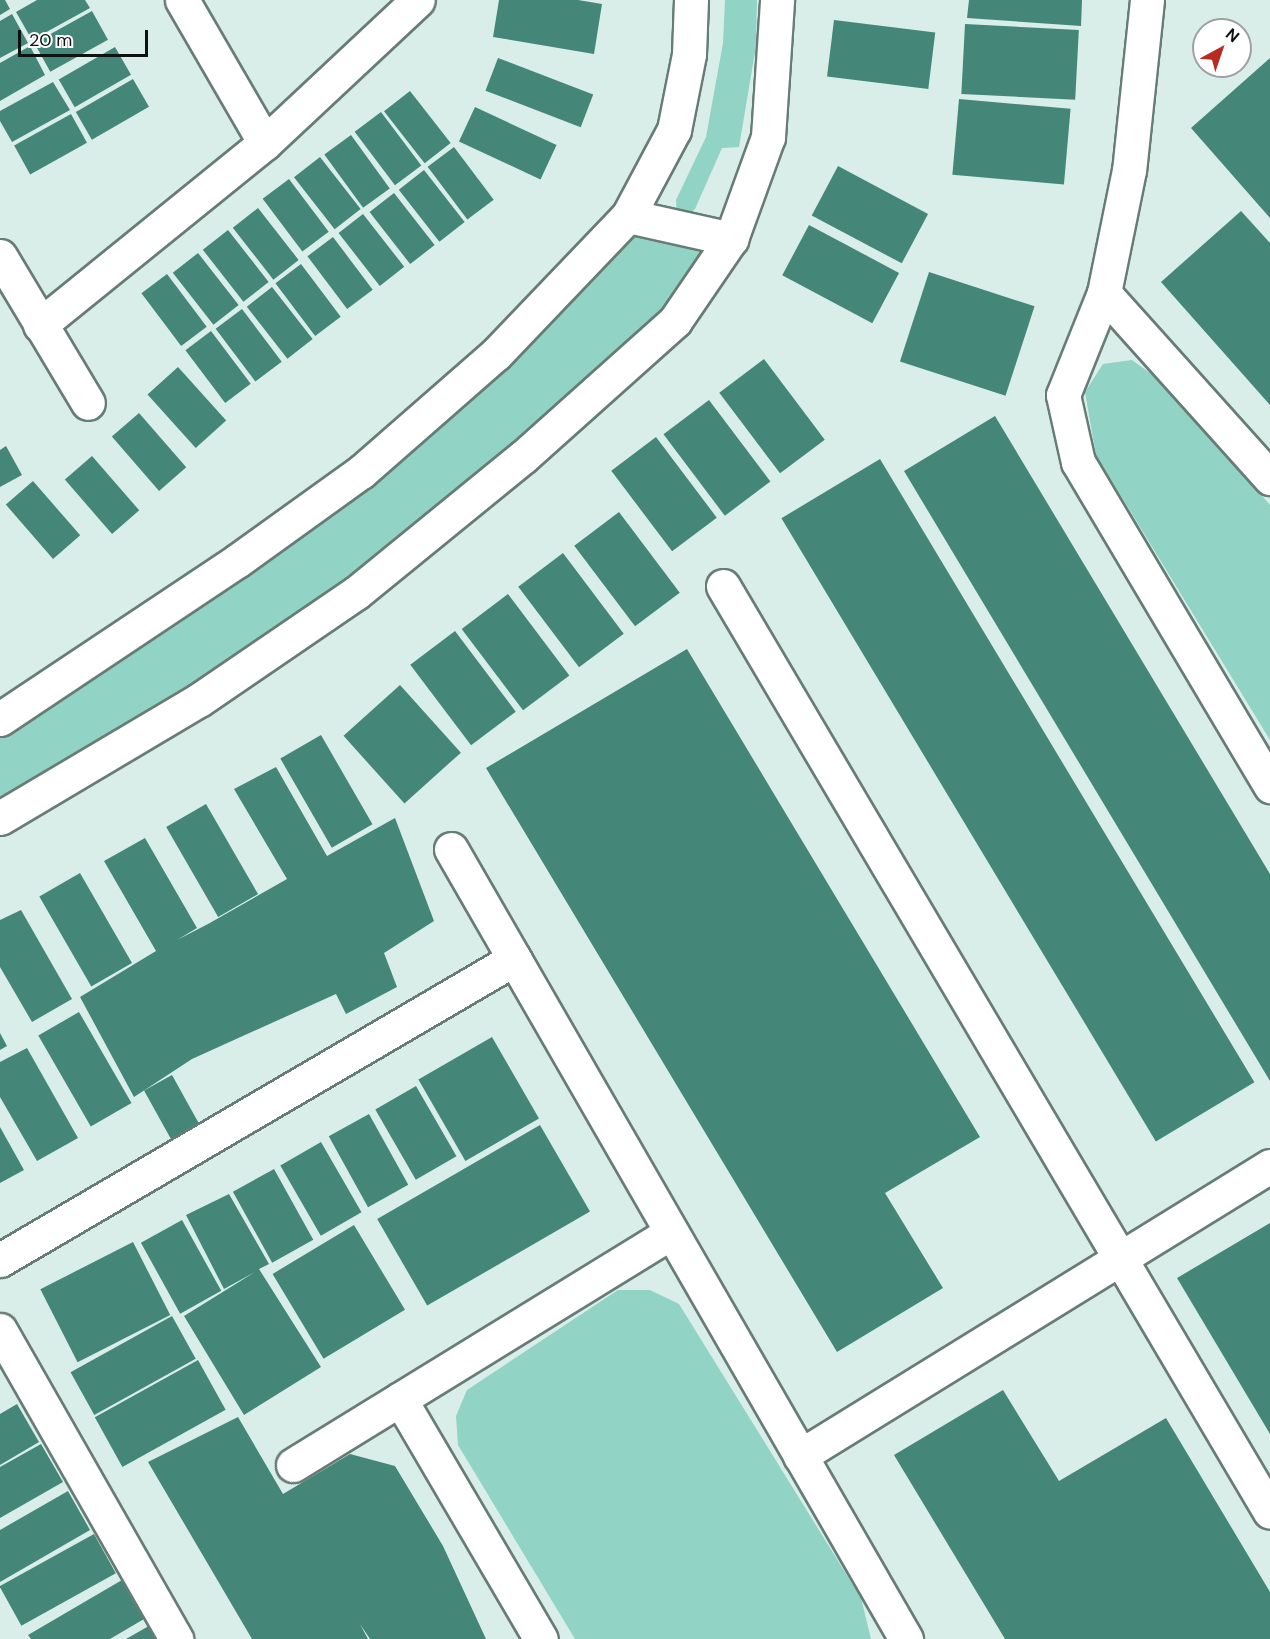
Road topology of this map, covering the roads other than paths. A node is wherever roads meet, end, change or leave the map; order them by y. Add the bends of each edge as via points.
1 (182, 0) edge
2 (418, 0) edge
3 (691, 0) edge
4 (777, 0) edge
5 (1147, 0) edge
6 (265, 143) junction
7 (628, 216) junction
8 (730, 239) junction
9 (0, 256) edge
10 (1104, 293) junction
11 (40, 325) junction
12 (88, 404) dead end
13 (1270, 478) edge
14 (723, 586) dead end
15 (0, 719) edge
16 (1270, 786) edge
17 (0, 818) edge
18 (450, 849) dead end
19 (514, 959) junction
20 (1270, 1166) edge
21 (671, 1232) junction
22 (1120, 1259) junction
23 (0, 1260) edge
24 (0, 1330) edge
25 (400, 1399) junction
26 (800, 1456) junction
27 (293, 1465) dead end
28 (1270, 1512) edge
29 (176, 1639) edge
30 (541, 1639) edge
31 (906, 1639) edge

1 - 6 street
2 - 6 street
3 - 7 street via 689,54 674,130
4 - 8 street via 768,137
5 - 10 street via 1129,170
6 - 11 street
7 - 8 street
7 - 15 street via 496,354 361,472 237,561
8 - 17 street via 675,321 522,457 356,593 199,700
9 - 11 street
10 - 13 street
10 - 16 street via 1063,394 1078,462
11 - 12 street
14 - 22 street
18 - 19 street
19 - 21 street
19 - 23 street
20 - 22 street
21 - 25 street
21 - 26 street
22 - 26 street
22 - 28 street
24 - 29 street
25 - 27 street
25 - 30 street
26 - 31 street

